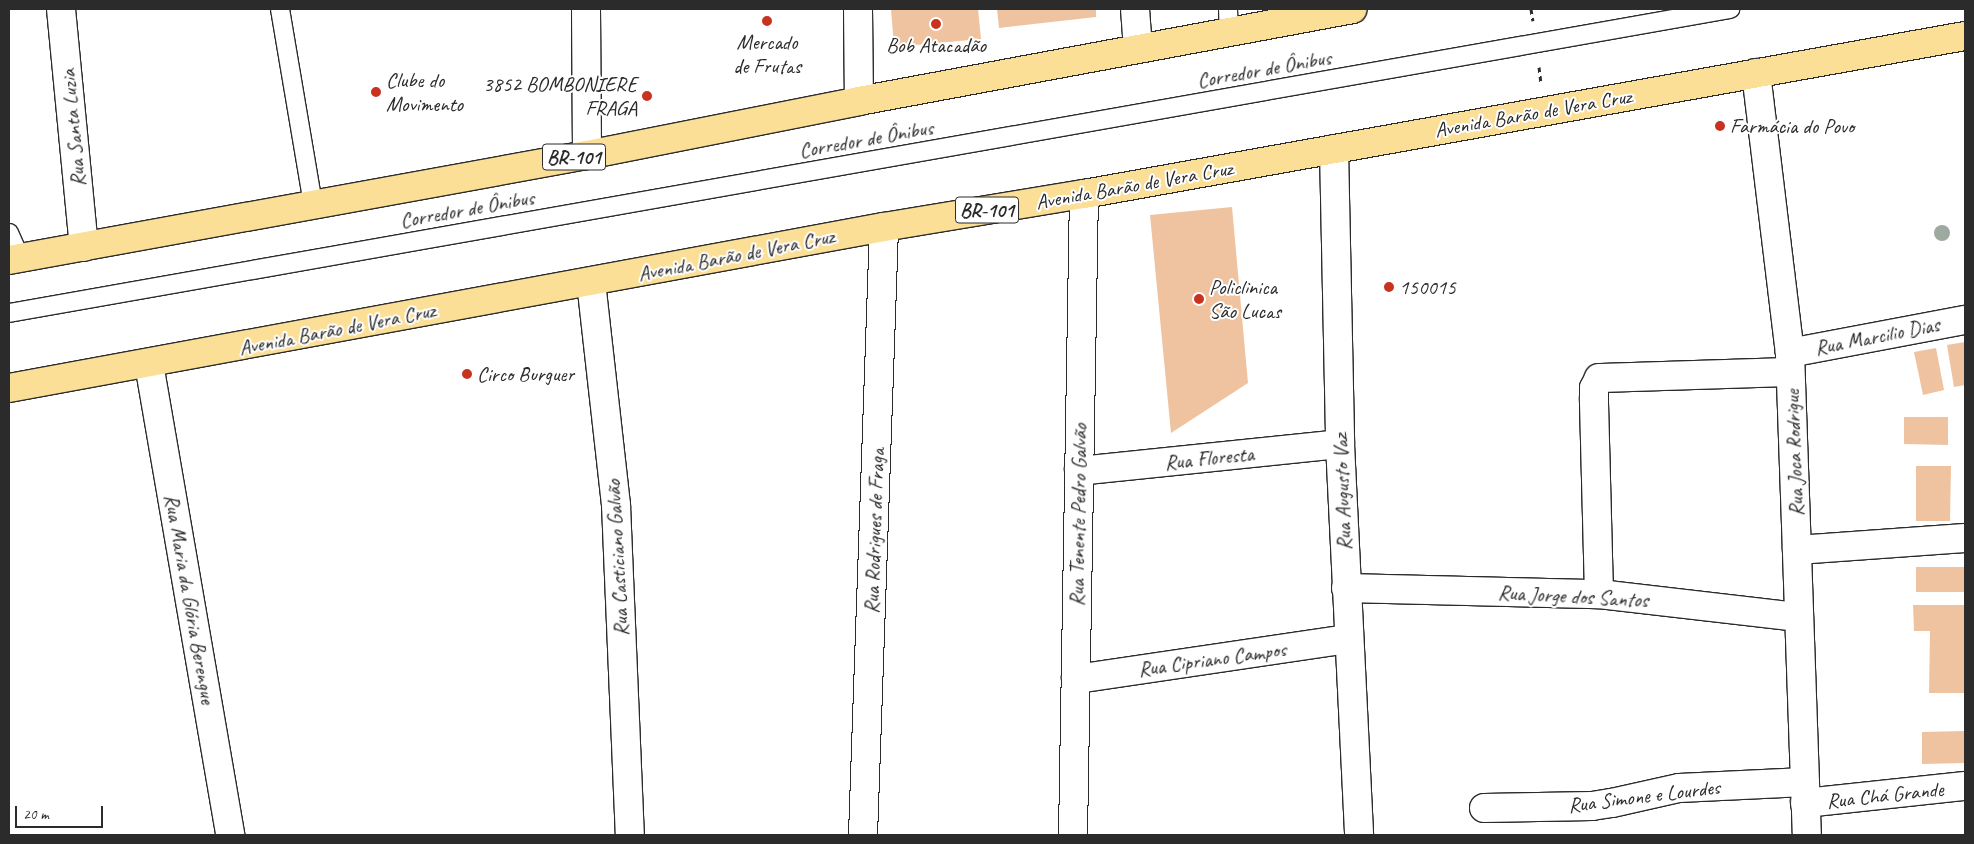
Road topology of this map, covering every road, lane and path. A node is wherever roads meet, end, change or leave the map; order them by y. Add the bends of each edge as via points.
1 (61, 9) edge
2 (280, 9) edge
3 (586, 9) edge
4 (858, 9) edge
5 (1135, 9) edge
6 (1353, 9) edge
7 (1730, 9) edge
8 (1228, 20) edge
9 (1965, 36) edge
10 (1138, 49) junction
11 (1756, 73) junction
12 (859, 101) junction
13 (1334, 149) junction
14 (587, 155) junction
15 (1084, 194) junction
16 (313, 204) junction
17 (884, 227) junction
18 (9, 234) edge
19 (84, 247) junction
20 (15, 259) edge
21 (591, 282) junction
22 (9, 312) edge
23 (1965, 320) edge
24 (1790, 362) junction
25 (149, 364) junction
26 (9, 388) edge
27 (1340, 444) junction
28 (1079, 472) junction
29 (1965, 538) edge
30 (1798, 550) junction
31 (1346, 588) junction
32 (1599, 594) junction
33 (1799, 617) junction
34 (1348, 639) junction
35 (1076, 678) junction
36 (1965, 786) edge
37 (1805, 793) junction
38 (1484, 808) dead end
39 (230, 835) edge
40 (630, 835) edge
41 (863, 835) edge
42 (1074, 835) edge
43 (1359, 835) edge
44 (1806, 835) edge

1 - 19 street, Rua Santa Luzia
2 - 16 lane
3 - 14 street
4 - 12 street
5 - 10 street
6 - 8 highway, BR-101
7 - 22 lane, Corredor de Ônibus
8 - 10 highway, BR-101
9 - 11 highway, Avenida Barão de Vera Cruz / BR-101
10 - 12 highway, BR-101
11 - 13 highway, Avenida Barão de Vera Cruz / BR-101
11 - 24 street, Rua Joca Rodrigue
12 - 14 highway, BR-101
13 - 15 highway, Avenida Barão de Vera Cruz / BR-101
13 - 27 street, Rua Augusto Vaz
14 - 16 highway, BR-101
15 - 17 highway, Avenida Barão de Vera Cruz / BR-101
15 - 28 street, Rua Tenente Pedro Galvão
16 - 19 highway, BR-101
17 - 21 highway, Avenida Barão de Vera Cruz / BR-101
17 - 41 street, Rua Rodrigues de Fraga
18 - 20 lane
19 - 20 highway, BR-101
21 - 25 highway, Avenida Barão de Vera Cruz / BR-101
21 - 40 street, Rua Casticiano Galvão via 616,505
23 - 24 street, Rua Marcilio Dias
24 - 30 street, Rua Joca Rodrigue
24 - 32 street, Rua Marcilio Dias via 1600,378 1594,398
25 - 26 highway, Avenida Barão de Vera Cruz / BR-101
25 - 39 street, Rua Maria da Glória Berengue
27 - 28 street, Rua Floresta
27 - 31 street, Rua Augusto Vaz
28 - 35 street, Rua Tenente Pedro Galvão
29 - 30 street
30 - 33 street, Rua Joca Rodrigue
31 - 32 street, Rua Jorge dos Santos
31 - 34 street, Rua Augusto Vaz
32 - 33 street, Rua Jorge dos Santos
33 - 37 street, Rua Joca Rodrigue
34 - 35 street, Rua Cipriano Campos
34 - 43 street, Rua Augusto Vaz
35 - 42 street, Rua Tenente Pedro Galvão
36 - 37 street, Rua Chá Grande
37 - 38 street, Rua Simone e Lourdes via 1679,788 1592,806
37 - 44 street, Rua Joca Rodrigue

